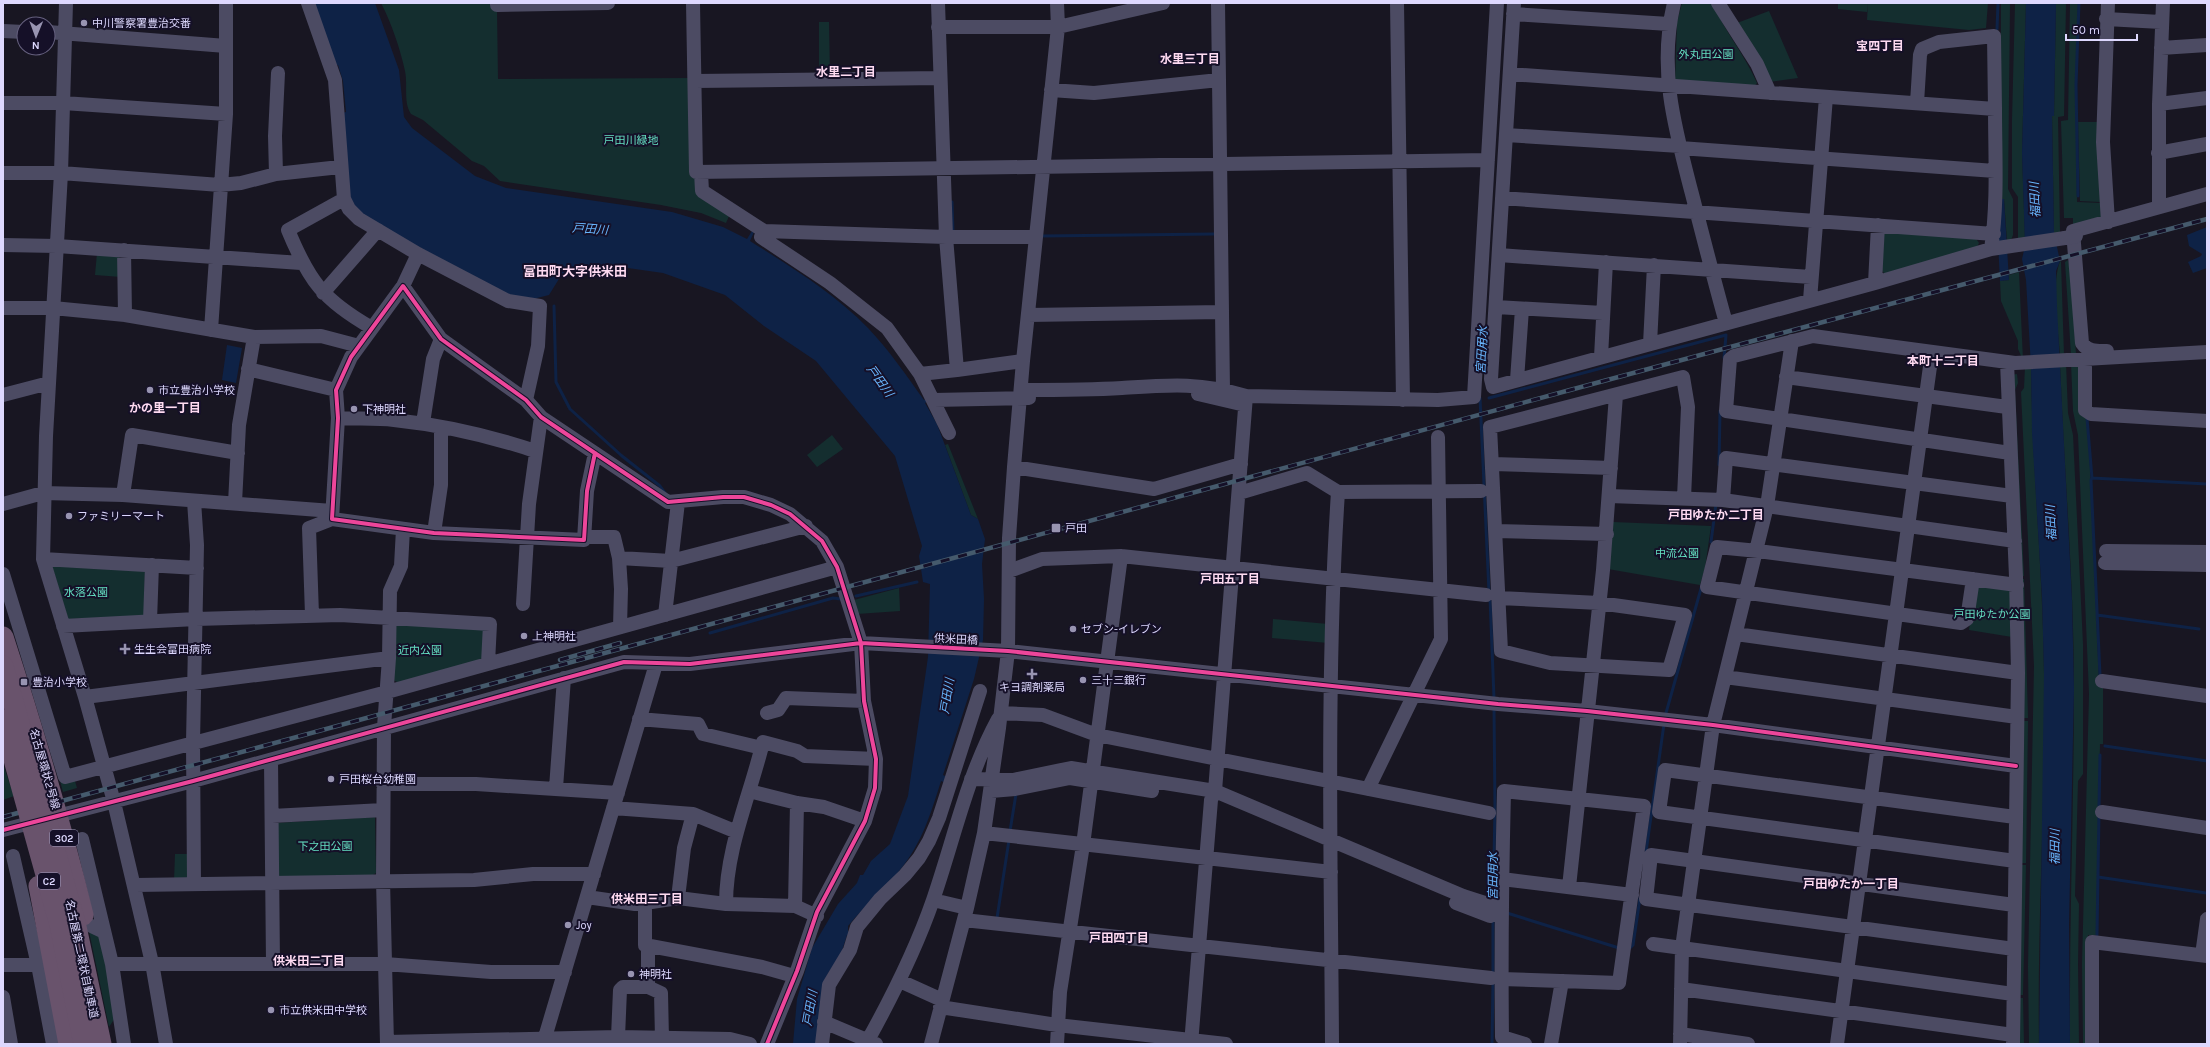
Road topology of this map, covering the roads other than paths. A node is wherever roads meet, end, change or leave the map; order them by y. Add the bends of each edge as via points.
1 (66, 3) edge
2 (226, 3) edge
3 (308, 3) edge
4 (497, 3) edge
5 (608, 3) edge
6 (693, 3) edge
7 (938, 3) edge
8 (1057, 3) edge
9 (1160, 3) edge
10 (1218, 3) edge
11 (1397, 3) edge
12 (1497, 3) edge
13 (1674, 3) edge
14 (1718, 3) edge
15 (2108, 3) edge
16 (2163, 3) edge
17 (1514, 8) edge
18 (2106, 19) junction
19 (2162, 22) junction
20 (1669, 24) junction
21 (938, 27) junction
22 (1058, 27) junction
23 (3, 32) edge
24 (16, 32) edge
25 (56, 32) edge
26 (65, 32) junction
27 (2207, 45) edge
28 (226, 46) junction
29 (2161, 48) junction
30 (278, 73) dead end
31 (1510, 74) junction
32 (940, 78) junction
33 (1219, 80) junction
34 (695, 81) junction
35 (1667, 85) junction
36 (1052, 90) junction
37 (1770, 93) junction
38 (1826, 97) junction
39 (2207, 98) edge
40 (3, 103) edge
41 (63, 103) junction
42 (1917, 103) junction
43 (2159, 104) junction
44 (1995, 109) junction
45 (226, 114) junction
46 (1506, 135) junction
47 (2207, 144) edge
48 (1680, 147) junction
49 (2158, 153) junction
50 (1821, 159) junction
51 (1488, 160) junction
52 (1400, 161) junction
53 (1220, 165) junction
54 (340, 167) junction
55 (1043, 167) junction
56 (943, 169) junction
57 (1995, 171) junction
58 (701, 172) junction
59 (3, 173) edge
60 (61, 174) junction
61 (276, 174) junction
62 (220, 185) junction
63 (2207, 194) edge
64 (344, 198) junction
65 (1502, 198) junction
66 (2207, 202) edge
67 (2159, 207) junction
68 (1696, 211) junction
69 (1816, 220) junction
70 (2108, 222) junction
71 (1878, 225) junction
72 (378, 230) junction
73 (764, 231) junction
74 (1994, 234) junction
75 (946, 237) junction
76 (1036, 237) junction
77 (3, 245) edge
78 (57, 246) junction
79 (2003, 247) junction
80 (124, 250) junction
81 (418, 254) junction
82 (1499, 255) junction
83 (215, 257) junction
84 (1606, 262) junction
85 (302, 263) junction
86 (1654, 265) junction
87 (1711, 270) junction
88 (1811, 277) junction
89 (1875, 283) junction
90 (403, 286) junction
91 (323, 293) junction
92 (1810, 300) junction
93 (1496, 307) junction
94 (3, 308) edge
95 (53, 308) junction
96 (1522, 309) junction
97 (1222, 312) junction
98 (1603, 314) junction
99 (125, 315) junction
100 (1028, 315) junction
101 (1726, 323) junction
102 (372, 328) junction
103 (211, 330) junction
104 (254, 337) junction
105 (441, 339) junction
106 (1792, 341) junction
107 (1650, 344) junction
108 (359, 346) junction
109 (1932, 352) junction
110 (2207, 352) edge
111 (1601, 357) junction
112 (2134, 357) junction
113 (1023, 361) junction
114 (2007, 362) junction
115 (2085, 367) dead end
116 (248, 370) junction
117 (958, 370) junction
118 (920, 374) junction
119 (1786, 377) junction
120 (1517, 380) junction
121 (49, 383) junction
122 (1223, 389) junction
123 (336, 390) junction
124 (1021, 394) junction
125 (3, 395) edge
126 (1616, 395) junction
127 (1926, 396) junction
128 (526, 400) junction
129 (934, 400) junction
130 (1245, 400) junction
131 (1403, 400) junction
132 (2007, 407) junction
133 (541, 417) junction
134 (338, 418) junction
135 (1780, 420) junction
136 (2207, 421) edge
137 (423, 423) junction
138 (441, 427) junction
139 (949, 433) dead end
140 (1438, 437) dead end
141 (1920, 440) junction
142 (535, 451) junction
143 (238, 453) junction
144 (595, 453) junction
145 (2010, 453) junction
146 (1241, 464) junction
147 (1493, 464) junction
148 (1773, 464) junction
149 (1014, 467) junction
150 (1611, 468) junction
151 (1914, 483) junction
152 (1481, 491) dead end
153 (1338, 492) junction
154 (1438, 492) junction
155 (43, 493) junction
156 (1239, 493) junction
157 (122, 496) junction
158 (1610, 496) junction
159 (2012, 496) junction
160 (1684, 498) junction
161 (1717, 500) junction
162 (194, 502) junction
163 (678, 502) junction
164 (235, 503) junction
165 (3, 504) edge
166 (1767, 506) junction
167 (332, 515) junction
168 (806, 526) junction
169 (1909, 526) junction
170 (403, 529) junction
171 (1496, 532) junction
172 (434, 533) junction
173 (1607, 534) junction
174 (526, 537) junction
175 (584, 537) junction
176 (2014, 541) junction
177 (1758, 551) junction
178 (2207, 552) edge
179 (1121, 556) junction
180 (619, 558) junction
181 (43, 559) junction
182 (671, 561) junction
183 (152, 565) junction
184 (2207, 565) edge
185 (837, 567) junction
186 (197, 568) junction
187 (1233, 568) junction
188 (1902, 570) junction
189 (1009, 571) junction
190 (3, 574) edge
191 (1332, 578) junction
192 (1973, 580) junction
193 (2017, 585) junction
194 (1440, 590) junction
195 (1747, 592) junction
196 (1493, 596) junction
197 (1599, 603) junction
198 (523, 604) dead end
199 (1896, 613) junction
200 (312, 615) junction
201 (665, 615) junction
202 (3, 618) edge
203 (390, 618) junction
204 (196, 619) junction
205 (150, 621) junction
206 (63, 626) junction
207 (620, 627) junction
208 (10, 630) edge
209 (1736, 634) junction
210 (861, 643) junction
211 (1008, 651) junction
212 (1890, 655) junction
213 (389, 658) junction
214 (1106, 662) junction
215 (488, 663) junction
216 (656, 664) junction
217 (1593, 665) junction
218 (3, 666) edge
219 (2018, 673) junction
220 (1224, 674) junction
221 (1726, 676) junction
222 (564, 678) junction
223 (2102, 681) dead end
224 (194, 684) junction
225 (1331, 686) junction
226 (980, 691) dead end
227 (387, 692) junction
228 (1413, 695) junction
229 (2207, 696) edge
230 (85, 697) junction
231 (1885, 698) junction
232 (864, 701) junction
233 (44, 710) junction
234 (1587, 711) junction
235 (767, 713) dead end
236 (1001, 713) junction
237 (2017, 717) junction
238 (639, 719) junction
239 (3, 720) edge
240 (1713, 725) junction
241 (33, 727) junction
242 (384, 727) junction
243 (1097, 735) junction
244 (193, 742) junction
245 (1878, 747) junction
246 (4, 748) edge
247 (762, 748) junction
248 (1216, 758) junction
249 (876, 759) junction
250 (271, 760) junction
251 (2016, 766) junction
252 (104, 768) junction
253 (1706, 774) junction
254 (1092, 776) junction
255 (193, 781) junction
256 (1331, 782) junction
257 (383, 784) junction
258 (970, 784) junction
259 (992, 786) junction
260 (556, 788) junction
261 (1368, 789) junction
262 (748, 790) junction
263 (618, 793) junction
264 (1213, 796) junction
265 (1871, 797) junction
266 (1578, 798) junction
267 (114, 802) junction
268 (797, 803) junction
269 (613, 808) junction
270 (383, 810) junction
271 (2102, 812) dead end
272 (1489, 813) dead end
273 (693, 814) junction
274 (58, 816) junction
275 (272, 816) junction
276 (2015, 817) junction
277 (1700, 818) junction
278 (865, 821) junction
279 (24, 824) junction
280 (2207, 828) edge
281 (3, 830) edge
282 (737, 832) junction
283 (984, 834) junction
284 (82, 839) dead end
285 (1865, 841) junction
286 (1083, 845) junction
287 (1332, 845) junction
288 (13, 856) dead end
289 (1206, 858) junction
290 (1694, 860) junction
291 (2015, 860) junction
292 (1331, 872) junction
293 (594, 874) junction
294 (1502, 879) junction
295 (384, 880) junction
296 (272, 882) junction
297 (1859, 883) junction
298 (194, 884) junction
299 (135, 885) junction
300 (1569, 887) junction
301 (1632, 895) junction
302 (587, 897) junction
303 (678, 898) junction
304 (933, 900) junction
305 (645, 903) junction
306 (726, 904) junction
307 (1688, 904) junction
308 (2014, 905) junction
309 (795, 906) junction
310 (1491, 910) dead end
311 (966, 914) junction
312 (817, 916) junction
313 (47, 917) junction
314 (2207, 919) edge
315 (85, 923) junction
316 (1853, 927) junction
317 (30, 932) junction
318 (104, 932) junction
319 (1071, 932) junction
320 (1653, 944) dead end
321 (648, 946) junction
322 (1199, 947) junction
323 (1682, 948) junction
324 (2014, 949) junction
325 (2204, 956) edge
326 (1332, 961) junction
327 (152, 963) junction
328 (112, 964) junction
329 (273, 964) junction
330 (385, 964) junction
331 (3, 965) edge
332 (38, 965) junction
333 (1847, 970) junction
334 (565, 972) junction
335 (794, 976) junction
336 (1496, 979) junction
337 (900, 981) junction
338 (1562, 981) junction
339 (648, 987) junction
340 (1681, 989) junction
341 (2013, 994) junction
342 (3, 997) edge
343 (941, 1004) junction
344 (1841, 1012) junction
345 (824, 1022) junction
346 (1057, 1025) junction
347 (618, 1037) junction
348 (8, 1038) edge
349 (662, 1038) junction
350 (1680, 1039) edge
351 (2013, 1040) edge
352 (561, 1041) edge
353 (642, 1041) edge
354 (119, 1042) edge
355 (475, 1042) edge
356 (544, 1042) edge
357 (872, 1042) edge
358 (1191, 1042) edge
359 (387, 1043) edge
360 (53, 1044) edge
361 (70, 1044) edge
362 (84, 1044) edge
363 (101, 1044) edge
364 (166, 1044) edge
365 (750, 1044) edge
366 (767, 1044) edge
367 (822, 1044) edge
368 (930, 1044) edge
369 (1057, 1044) edge
370 (1226, 1044) edge
371 (1332, 1044) edge
372 (1525, 1044) edge
373 (1551, 1044) edge
374 (1748, 1044) edge
375 (1837, 1044) edge
376 (2092, 1044) edge

1 - 26 street
2 - 28 street
3 - 54 street via 335,80
4 - 5 street
6 - 34 street
7 - 21 street
8 - 22 street
9 - 22 street
10 - 33 street
11 - 52 street
12 - 51 street
13 - 20 street
14 - 37 street via 1757,64
15 - 18 street
16 - 19 street
17 - 20 street
17 - 31 street
18 - 19 street
18 - 70 street via 2103,142
19 - 29 street
20 - 35 street
21 - 22 street
21 - 32 street
22 - 36 street
23 - 24 street
25 - 26 street
26 - 28 street
26 - 41 street
27 - 29 street
28 - 45 street
29 - 43 street
30 - 61 street
31 - 35 street
31 - 46 street
32 - 34 street
32 - 56 street
33 - 36 street via 1094,93
33 - 53 street
34 - 58 street via 696,172
35 - 37 street
35 - 48 street
36 - 55 street
37 - 38 street
38 - 42 street
38 - 50 street
39 - 43 street
40 - 41 street
41 - 45 street
41 - 60 street
42 - 44 street
42 - 44 street via 1922,49 1939,42 1994,36
43 - 49 street
44 - 57 street
45 - 62 street
46 - 48 street
46 - 65 street
47 - 49 street
48 - 50 street
48 - 68 street
49 - 67 street
50 - 57 street
50 - 69 street
51 - 52 street
51 - 131 street via 1474,397
52 - 53 street
52 - 131 street
53 - 55 street
53 - 97 street
54 - 61 street
54 - 64 street
55 - 56 street
55 - 76 street
56 - 58 street
56 - 75 street
57 - 74 street
58 - 73 street via 702,191
59 - 60 street
60 - 62 street
60 - 78 street
61 - 62 street via 242,183
62 - 83 street
63 - 67 street
64 - 72 street via 349,209 359,219
64 - 85 street via 288,230
65 - 68 street
65 - 82 street
66 - 79 street via 2108,230
67 - 70 street
68 - 69 street
68 - 87 street
69 - 71 street
69 - 88 street
70 - 112 street via 2073,231 2082,343 2094,351 2134,349
71 - 74 street
71 - 89 street
72 - 81 street
72 - 91 street
73 - 75 street
73 - 118 street via 761,237 830,283 887,328
74 - 79 street
75 - 76 street
75 - 117 street
76 - 100 street
77 - 78 street
78 - 80 street
78 - 95 street
79 - 89 street
80 - 83 street
80 - 99 street
81 - 90 street
81 - 128 street via 508,301 540,306 538,346
82 - 84 street
82 - 93 street
83 - 85 street
83 - 103 street
84 - 86 street
84 - 98 street
85 - 91 street
86 - 87 street
86 - 107 street
87 - 88 street
87 - 101 street
88 - 92 street
89 - 92 street
90 - 102 street
90 - 105 street
91 - 102 street via 346,313
92 - 101 street
93 - 96 street
93 - 120 street via 1491,379 1493,387
94 - 95 street
95 - 99 street
95 - 121 street
96 - 98 street
96 - 120 street
97 - 100 street
97 - 122 street
98 - 111 street
99 - 103 street
100 - 113 street
101 - 107 street
102 - 108 street
103 - 104 street
104 - 108 street via 321,336
104 - 116 street
105 - 128 street
105 - 137 street via 433,359
106 - 109 street via 1813,336
106 - 119 street
106 - 135 street via 1734,356 1730,360 1726,411
107 - 111 street
108 - 123 street via 350,357
109 - 114 street
109 - 127 street
110 - 112 street
111 - 120 street
112 - 114 street
113 - 117 street
113 - 124 street
114 - 132 street
115 - 136 street via 2085,410 2091,414
116 - 123 street
116 - 143 street via 239,425
117 - 118 street
118 - 129 street
119 - 127 street
119 - 135 street
121 - 125 street
121 - 155 street
122 - 124 street via 1162,384
122 - 130 street
123 - 134 street
124 - 129 street
124 - 130 street via 1200,394
124 - 149 street
126 - 147 street via 1490,427
126 - 150 street
126 - 160 street via 1683,377 1688,407
127 - 132 street
127 - 141 street
128 - 133 street
129 - 139 street
130 - 131 street
130 - 146 street
132 - 145 street
133 - 142 street
133 - 144 street
134 - 137 street via 392,419
134 - 167 street
135 - 141 street
135 - 148 street
137 - 138 street
138 - 142 street via 503,440
138 - 172 street via 441,485
140 - 154 street
141 - 145 street
141 - 151 street
142 - 174 street
143 - 157 street via 132,435
143 - 164 street
144 - 163 street via 668,502
144 - 175 street via 587,491
145 - 159 street
146 - 149 street via 1154,489
146 - 156 street
147 - 150 street
147 - 171 street
148 - 151 street
148 - 161 street via 1726,458
148 - 166 street
149 - 189 street
150 - 158 street
151 - 159 street
151 - 169 street
152 - 154 street
153 - 154 street
153 - 156 street via 1307,474
153 - 191 street
154 - 194 street
155 - 157 street
155 - 165 street
155 - 181 street
156 - 187 street
157 - 162 street
158 - 160 street
158 - 173 street
159 - 176 street
160 - 161 street
161 - 166 street
162 - 164 street
162 - 186 street
163 - 168 street via 744,497 776,507
163 - 182 street
164 - 167 street
166 - 169 street
166 - 177 street
167 - 170 street
167 - 200 street via 309,528
168 - 182 street
168 - 185 street via 822,541
169 - 176 street
169 - 188 street
170 - 172 street
170 - 203 street via 401,566 390,591
171 - 173 street
171 - 196 street
172 - 174 street
173 - 197 street
174 - 175 street via 584,540
174 - 198 street
175 - 180 street via 614,537
176 - 193 street
177 - 188 street
177 - 195 street
177 - 195 street via 1717,547 1707,587
178 - 184 street via 2106,557
179 - 187 street
179 - 189 street via 1042,559
179 - 214 street
180 - 182 street
180 - 207 street
181 - 183 street
181 - 206 street
182 - 201 street
183 - 186 street
183 - 205 street
185 - 201 street
185 - 210 street
186 - 204 street
187 - 191 street
187 - 220 street
188 - 192 street
188 - 199 street
189 - 211 street
190 - 208 street
191 - 194 street
191 - 225 street
192 - 193 street
192 - 199 street via 1967,619 1961,623
193 - 219 street
194 - 196 street
194 - 228 street via 1441,639
195 - 199 street
195 - 209 street
196 - 197 street
196 - 217 street via 1501,651 1550,663
197 - 217 street
197 - 217 street via 1685,615 1669,670
199 - 212 street
200 - 203 street
200 - 204 street
201 - 207 street
202 - 208 street
203 - 213 street
203 - 215 street via 490,624
204 - 205 street
204 - 224 street
205 - 206 street
206 - 230 street
207 - 215 street
208 - 233 street
208 - 241 highway, 名古屋環状2号線 / 302
209 - 212 street
209 - 221 street
210 - 211 street, 供米田橋
210 - 216 street, 供米田橋 via 690,664
210 - 232 street
211 - 214 street, 供米田橋
211 - 236 street
212 - 219 street
212 - 231 street
213 - 224 street
213 - 227 street
214 - 220 street, 供米田橋
214 - 243 street
215 - 227 street
216 - 222 street, 供米田橋 via 624,662
216 - 238 street
217 - 234 street
218 - 363 highway, 名古屋第二環状自動車道 / C2, bridge via 74,914
219 - 237 street
220 - 225 street, 供米田橋
220 - 248 street
221 - 231 street
221 - 240 street
222 - 242 street, 供米田橋
222 - 260 street
223 - 229 street
224 - 230 street
224 - 244 street
225 - 228 street, 供米田橋
225 - 256 street
226 - 345 street via 939,818 929,841 905,875 880,899 857,927 850,950 829,985
227 - 242 street
227 - 244 street
228 - 234 street, 供米田橋
228 - 261 street
230 - 252 street
231 - 237 street
231 - 245 street
232 - 235 street via 786,698 778,710
232 - 249 street
233 - 241 street
233 - 252 street via 66,777
234 - 240 street, 供米田橋
234 - 266 street
236 - 243 street via 1043,715
236 - 258 street via 982,747
236 - 259 street
237 - 251 street
238 - 247 street via 698,724 703,734
238 - 263 street
239 - 362 highway, 名古屋第二環状自動車道 / C2, bridge via 60,925
240 - 245 street, 供米田橋
240 - 253 street
241 - 274 highway, 名古屋環状2号線 / 302
242 - 250 street, 供米田橋
242 - 257 street
243 - 248 street
243 - 254 street
244 - 252 street
244 - 255 street
245 - 251 street, 供米田橋
245 - 265 street
246 - 279 highway
247 - 249 street via 763,742 797,751 805,756
247 - 262 street
248 - 256 street
248 - 264 street
249 - 278 street via 875,788
250 - 255 street, 供米田橋
250 - 275 street
251 - 276 street
252 - 267 street
253 - 265 street
253 - 277 street
253 - 277 street via 1665,770 1659,812
254 - 259 street via 1065,778 1015,789
254 - 264 street
254 - 286 street
255 - 267 street, 供米田橋
255 - 298 street
256 - 261 street
256 - 287 street
257 - 260 street via 476,784
257 - 270 street
258 - 259 street
258 - 304 street
259 - 283 street
260 - 263 street
261 - 272 street
262 - 268 street
262 - 282 street
263 - 269 street
264 - 287 street
264 - 289 street
265 - 276 street
265 - 285 street
266 - 294 street via 1504,790
266 - 300 street
266 - 301 street via 1644,806
267 - 274 street, 供米田橋
267 - 299 street
268 - 278 street via 824,807
268 - 309 street
269 - 273 street
269 - 293 street
270 - 275 street
270 - 295 street
271 - 280 street
273 - 282 street
273 - 303 street via 684,848
274 - 279 street, 供米田橋
274 - 315 highway, 名古屋環状2号線 / 302
275 - 296 street
276 - 291 street
277 - 285 street
277 - 290 street
278 - 312 street
279 - 281 street, 供米田橋
279 - 313 highway
282 - 306 street via 726,884
283 - 286 street
283 - 311 street
284 - 318 street
285 - 291 street
285 - 297 street
286 - 289 street
286 - 319 street
287 - 292 street
287 - 310 street via 1462,906
288 - 317 street
289 - 292 street
289 - 322 street
290 - 297 street
290 - 307 street
290 - 307 street via 1651,855 1646,899
291 - 308 street
292 - 326 street
293 - 295 street via 532,874 474,880
293 - 302 street
294 - 300 street
294 - 336 street
295 - 296 street
295 - 330 street
296 - 298 street
296 - 329 street
297 - 308 street
297 - 316 street
298 - 299 street
299 - 327 street
300 - 301 street
301 - 338 street via 1619,983
302 - 305 street
302 - 334 street
303 - 305 street
303 - 306 street
304 - 311 street
304 - 337 street
305 - 321 street via 645,945
306 - 309 street
307 - 316 street
307 - 323 street
308 - 324 street
309 - 312 street
311 - 319 street
311 - 343 street
312 - 335 street
313 - 317 street
313 - 361 highway
314 - 325 street
315 - 318 street
315 - 354 highway, 名古屋環状2号線 / 302
316 - 324 street
316 - 333 street
317 - 332 street
318 - 328 street
319 - 322 street
319 - 346 street
320 - 323 street
321 - 335 street via 762,966
321 - 339 street
322 - 326 street
322 - 358 street
323 - 333 street
323 - 340 street
324 - 341 street
325 - 376 street via 2092,942
326 - 336 street
326 - 371 street
327 - 328 street
327 - 329 street
327 - 364 street
328 - 354 street
329 - 330 street
330 - 334 street via 491,972
330 - 359 street
331 - 332 street
332 - 360 street
333 - 341 street
333 - 344 street
334 - 356 street
335 - 366 street
336 - 338 street
336 - 372 street via 1502,1037
337 - 343 street
337 - 357 street
338 - 373 street
339 - 347 street via 623,987 620,990
339 - 349 street via 661,993
340 - 344 street
340 - 350 street
341 - 351 street
342 - 348 street
343 - 346 street
343 - 368 street
344 - 351 street
344 - 375 street
345 - 357 street
345 - 367 street
346 - 358 street
346 - 369 street
347 - 352 street
347 - 353 street
349 - 353 street
349 - 365 street via 730,1039
350 - 374 street
352 - 356 street
355 - 356 street
355 - 359 street
358 - 370 street

